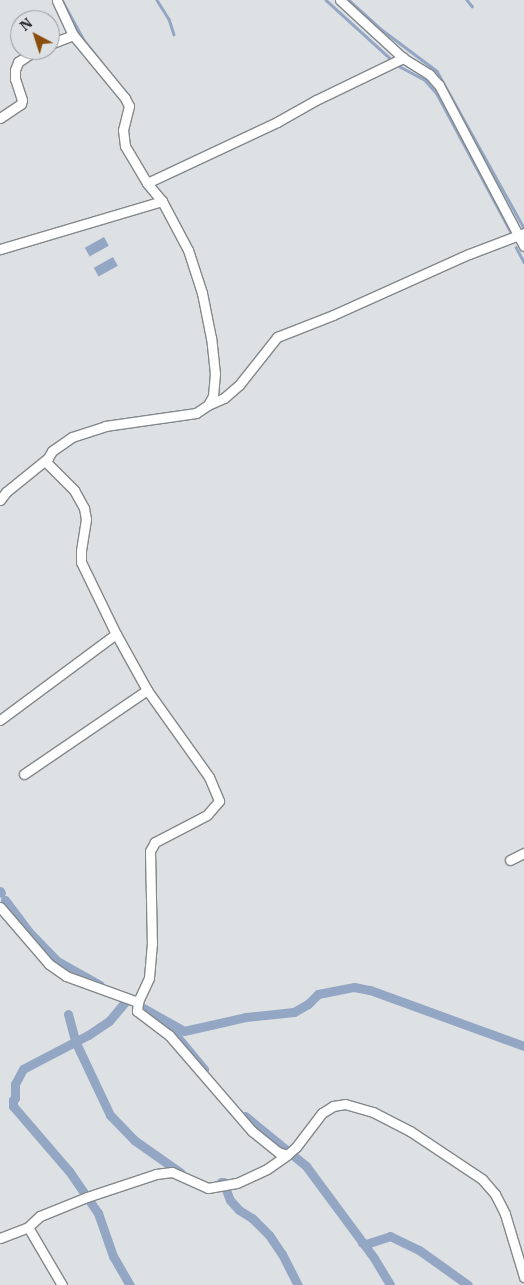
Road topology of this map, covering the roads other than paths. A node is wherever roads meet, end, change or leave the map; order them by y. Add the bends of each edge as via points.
1 (57, 0) edge
2 (340, 0) edge
3 (74, 35) junction
4 (60, 40) edge
5 (402, 58) junction
6 (20, 60) edge
7 (0, 118) edge
8 (147, 184) junction
9 (162, 201) junction
10 (521, 234) edge
11 (524, 246) edge
12 (0, 249) edge
13 (208, 405) junction
14 (48, 458) junction
15 (0, 500) edge
16 (116, 634) junction
17 (147, 690) junction
18 (0, 720) edge
19 (24, 774) dead end
20 (524, 853) edge
21 (510, 860) dead end
22 (0, 907) edge
23 (138, 1002) junction
24 (283, 1153) junction
25 (28, 1227) junction
26 (0, 1238) edge
27 (524, 1277) edge
28 (62, 1285) edge

1 - 3 street
2 - 5 street
3 - 4 street
3 - 8 street via 129,106 123,138
5 - 8 street
5 - 10 street via 430,74 439,86
6 - 7 street via 14,79 21,104
8 - 9 street
9 - 12 street
9 - 13 street via 188,250 202,293 215,374 213,396
10 - 11 street
10 - 13 street via 277,337 239,385 224,398
13 - 14 street via 196,413 106,426 87,432 61,445
14 - 15 street
14 - 16 street via 46,462 74,490 84,508 82,562
16 - 17 street
16 - 18 street
17 - 19 street
17 - 23 street via 204,770 219,801 207,815 155,842 150,851 152,943 149,978
20 - 21 street
22 - 23 street via 49,964 66,976
23 - 24 street via 138,1013 169,1035 239,1117
24 - 25 street via 277,1162 237,1183 208,1188 172,1172 156,1174 40,1216
24 - 27 street via 296,1147 322,1112 344,1104 373,1112 410,1131 482,1178 495,1194 505,1214
25 - 26 street
25 - 28 street

